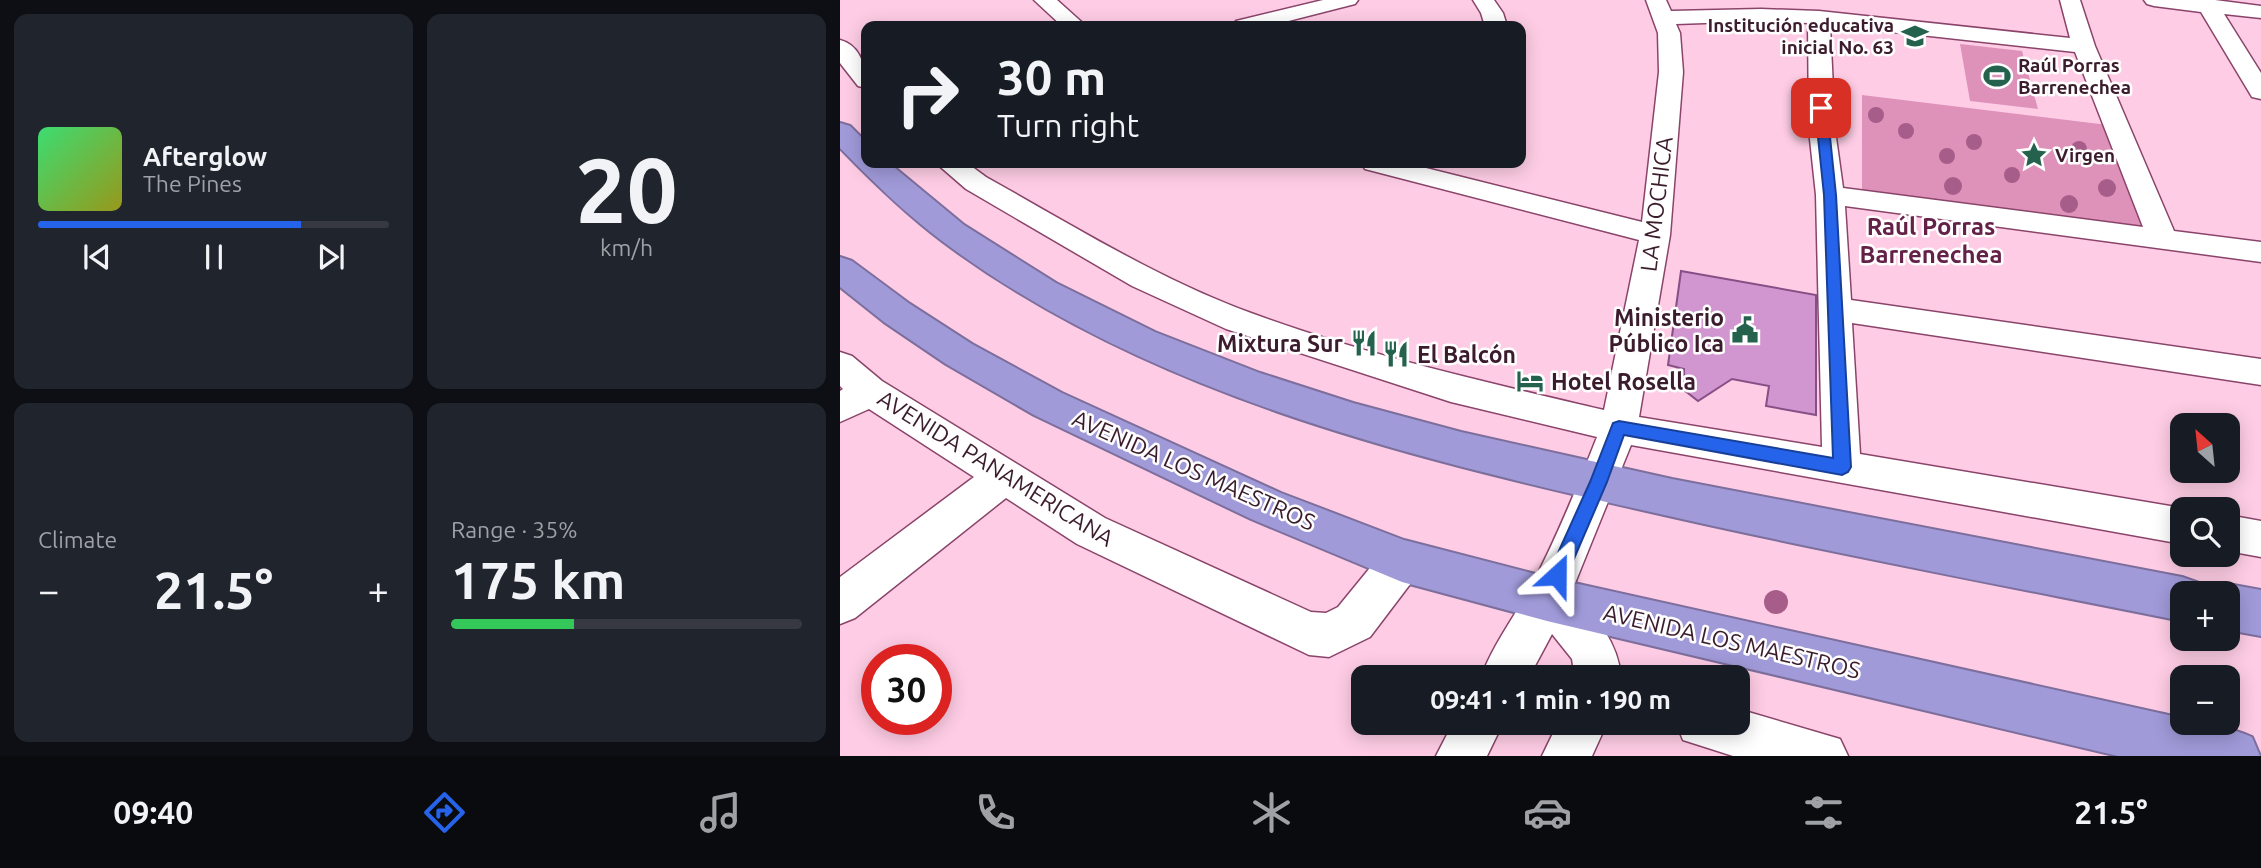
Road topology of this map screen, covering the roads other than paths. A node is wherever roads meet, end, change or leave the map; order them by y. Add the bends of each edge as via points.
1 (1348, 0) edge
2 (1483, 0) edge
3 (2070, 0) edge
4 (2154, 0) edge
5 (1049, 1) edge
6 (2207, 3) edge
7 (1660, 9) edge
8 (2261, 12) edge
9 (1819, 17) junction
10 (1070, 21) edge
11 (1264, 21) edge
12 (1494, 21) edge
13 (2084, 46) junction
14 (840, 47) edge
15 (861, 74) edge
16 (2261, 92) edge
17 (840, 132) edge
18 (861, 153) edge
19 (877, 168) edge
20 (956, 168) edge
21 (1413, 168) edge
22 (1436, 171) edge
23 (1830, 195) junction
24 (1655, 235) junction
25 (2163, 239) junction
26 (2261, 252) edge
27 (840, 269) edge
28 (1836, 309) junction
29 (2261, 372) edge
30 (850, 388) edge
31 (1619, 428) junction
32 (1842, 467) junction
33 (1005, 477) junction
34 (1599, 482) junction
35 (2170, 524) edge
36 (2240, 535) edge
37 (2261, 539) edge
38 (1402, 561) junction
39 (2170, 596) edge
40 (1547, 599) junction
41 (840, 603) edge
42 (2240, 609) edge
43 (2261, 613) edge
44 (1511, 665) edge
45 (1598, 665) edge
46 (1472, 735) edge
47 (1577, 735) edge
48 (1745, 735) edge
49 (1461, 756) edge
50 (1567, 756) edge
51 (1823, 756) edge
52 (2232, 756) edge

1 - 11 street
2 - 12 street
3 - 13 street
4 - 6 street
5 - 10 street
6 - 8 street
6 - 16 street
7 - 9 street
7 - 24 street, LA MOCHICA via 1672,50
9 - 13 street
9 - 23 street via 1822,130
13 - 25 street
14 - 15 street
17 - 18 highway
19 - 34 highway via 957,234 1028,282 1165,350 1242,383 1360,421
20 - 31 street via 1100,255 1238,321 1451,387
21 - 22 street
22 - 24 street
23 - 25 street
23 - 28 street
24 - 31 street, LA MOCHICA
25 - 26 street
27 - 38 highway, AVENIDA LOS MAESTROS via 959,354 1048,404 1254,500
28 - 29 street
28 - 32 street
30 - 33 street, AVENIDA PANAMERICANA
31 - 32 street
31 - 34 street, LA MOCHICA
32 - 35 street
33 - 38 street, AVENIDA PANAMERICANA via 1091,531 1309,633 1329,635 1354,622
33 - 41 street
34 - 39 highway via 1846,535
34 - 40 street, LA MOCHICA
36 - 37 street
38 - 40 highway, AVENIDA LOS MAESTROS
40 - 44 street, LA MOCHICA
40 - 45 street via 1585,637
40 - 52 highway, AVENIDA LOS MAESTROS
42 - 43 highway
46 - 49 street
47 - 50 street
48 - 51 street

